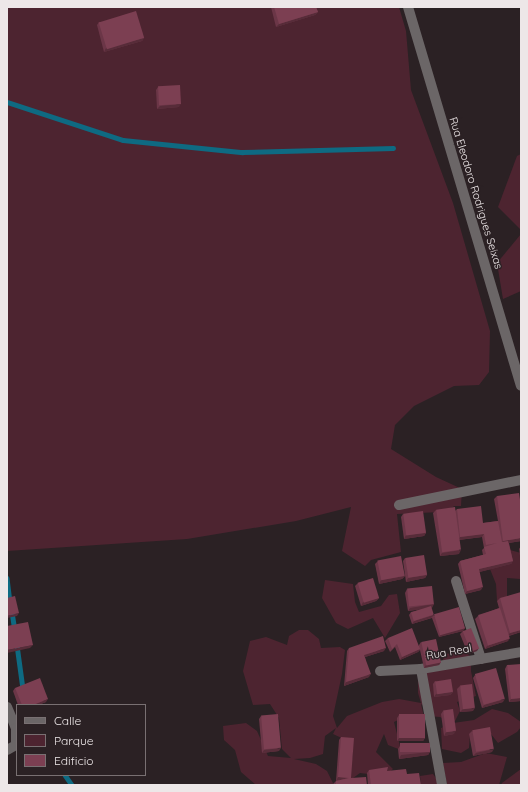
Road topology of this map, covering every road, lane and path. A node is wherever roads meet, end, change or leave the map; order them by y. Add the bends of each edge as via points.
1 (408, 7) edge
2 (521, 386) edge
3 (521, 480) edge
4 (399, 505) dead end
5 (456, 581) dead end
6 (521, 652) edge
7 (481, 659) junction
8 (421, 669) junction
9 (380, 671) dead end
10 (7, 707) edge
11 (7, 750) edge
12 (442, 785) edge

1 - 2 street, Rua Eleodoro Rodrigues Seixas
3 - 4 street
5 - 7 street
6 - 7 street, Rua Real
7 - 8 street, Rua Real
8 - 9 street, Rua Real
8 - 12 street
10 - 11 street via 16,728 16,745

